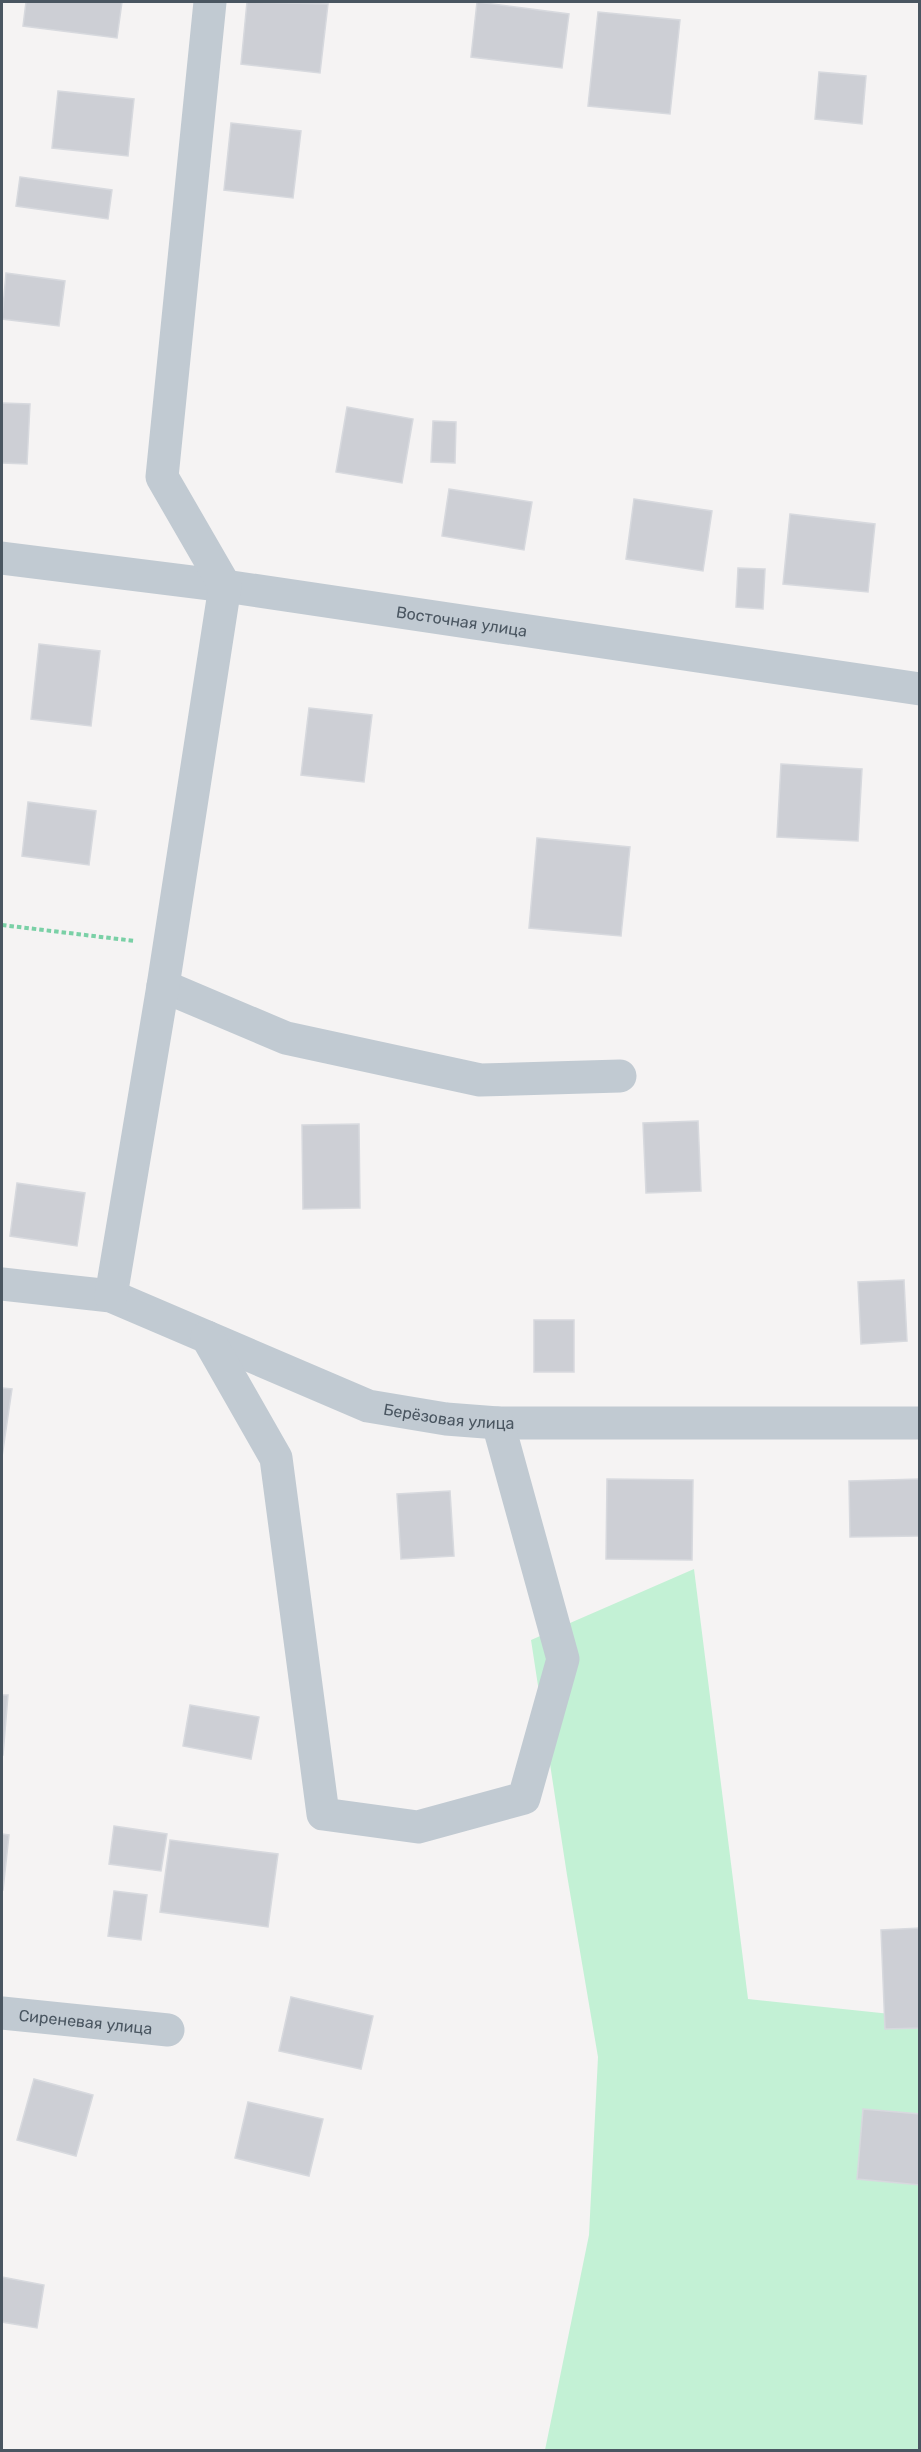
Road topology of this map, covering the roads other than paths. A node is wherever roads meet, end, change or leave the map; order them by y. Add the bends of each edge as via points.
1 (210, 2) edge
2 (2, 558) edge
3 (225, 586) junction
4 (920, 689) edge
5 (163, 986) junction
6 (620, 1076) dead end
7 (2, 1284) edge
8 (111, 1296) junction
9 (207, 1337) junction
10 (498, 1423) junction
11 (920, 1423) edge
12 (2, 2013) edge
13 (168, 2030) dead end

1 - 3 street via 162,477
2 - 3 street, Восточная улица
3 - 4 street, Восточная улица
3 - 5 street
5 - 6 street via 286,1038 480,1080
5 - 8 street
7 - 8 street, Берёзовая улица
8 - 9 street, Берёзовая улица
9 - 10 street, Берёзовая улица via 368,1406
9 - 10 street via 276,1458 323,1814 418,1827 524,1798 563,1659
10 - 11 street, Берёзовая улица
12 - 13 street, Сиреневая улица

